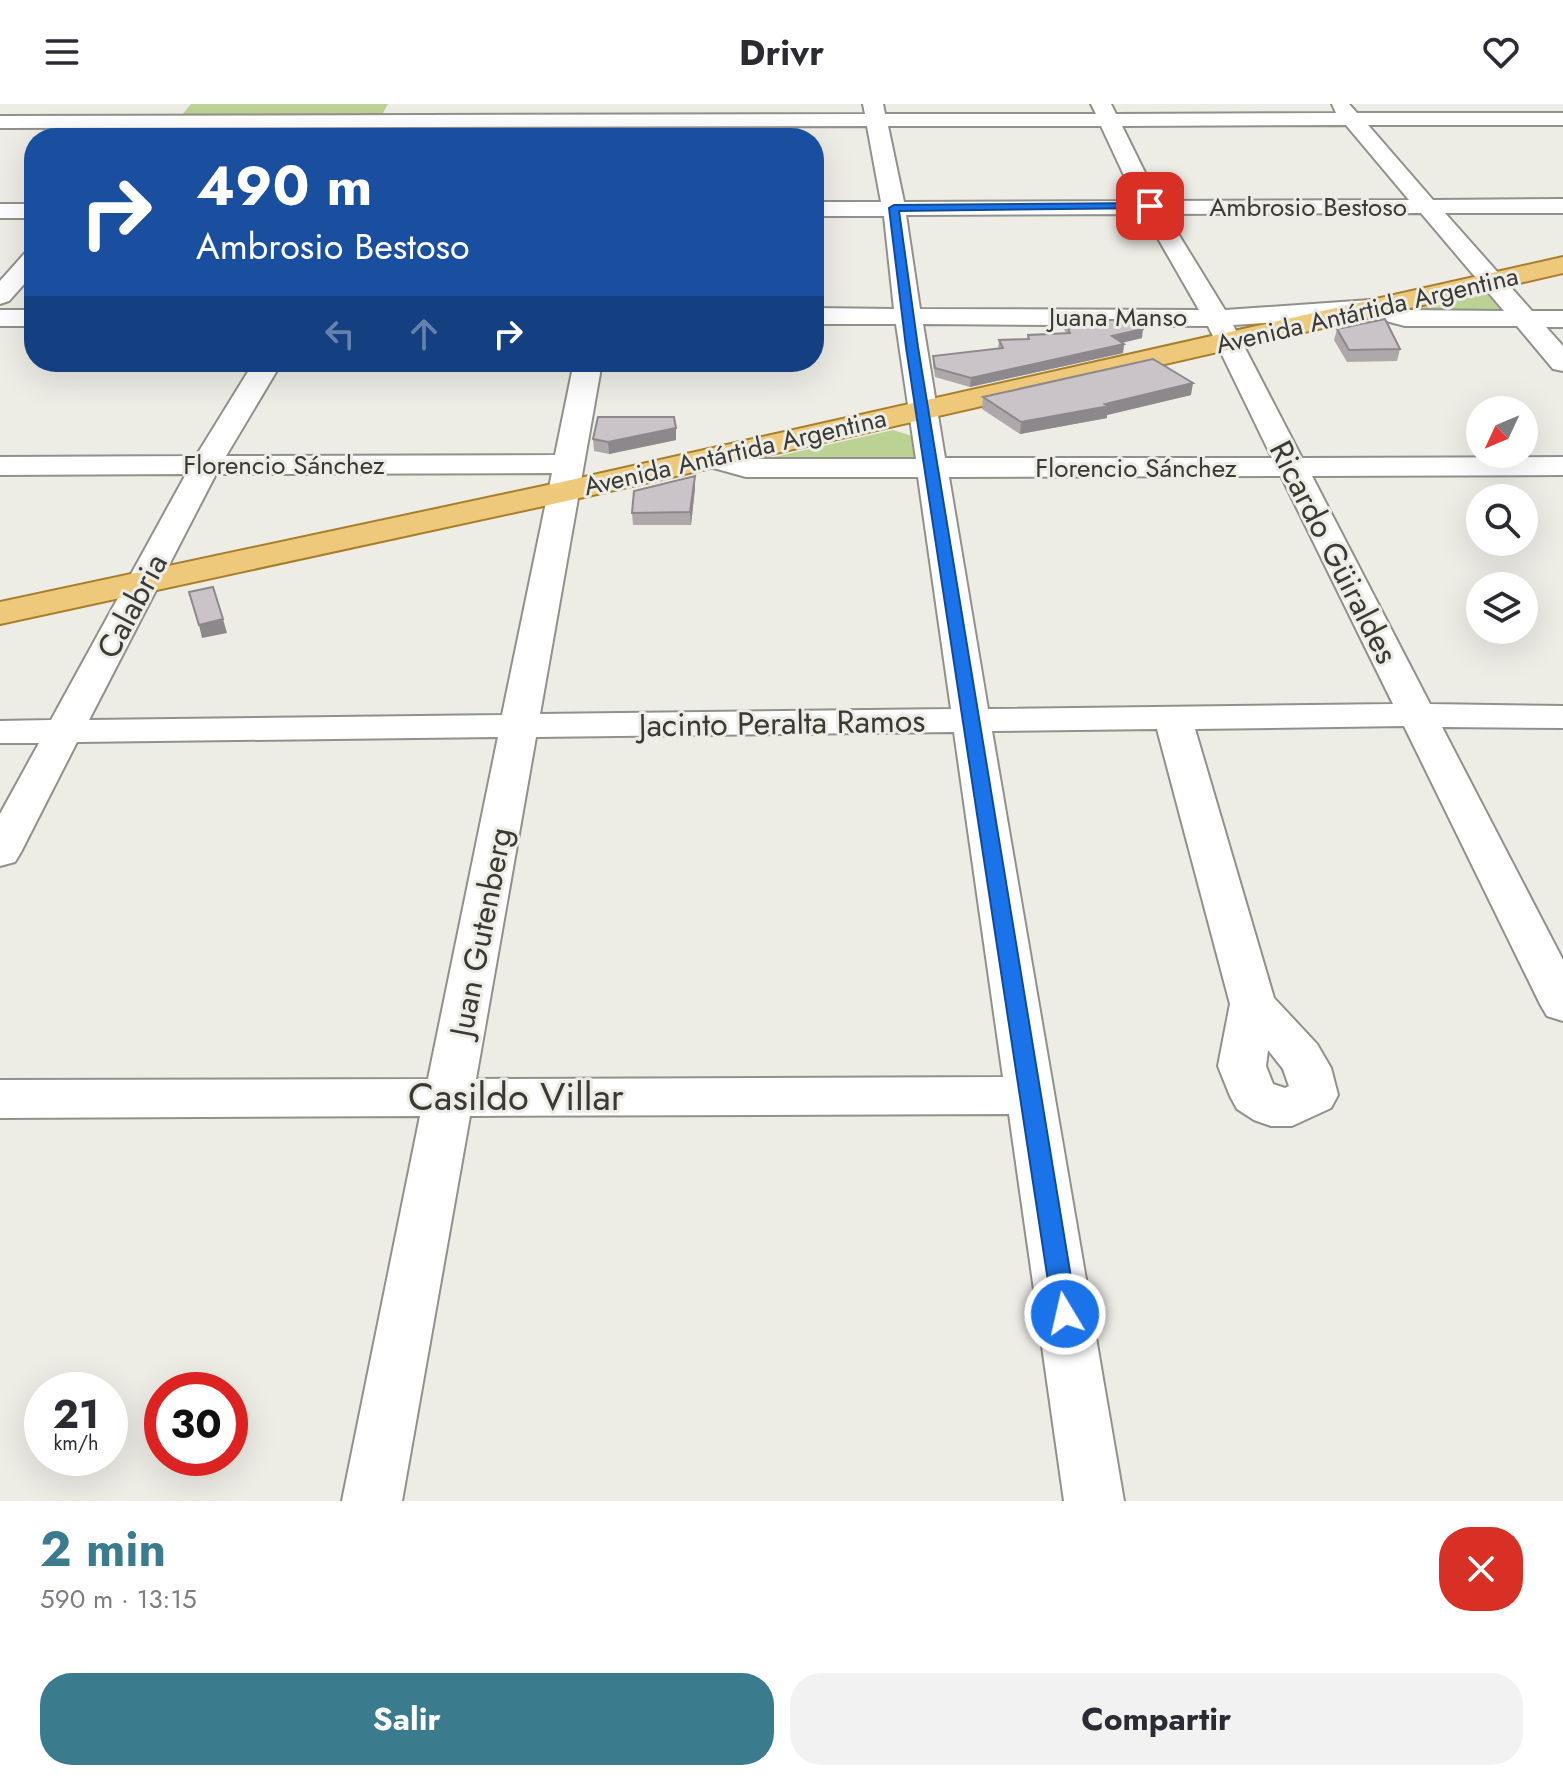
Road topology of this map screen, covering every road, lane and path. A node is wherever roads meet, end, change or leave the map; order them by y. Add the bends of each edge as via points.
1 (169, 104) edge
2 (874, 112) edge
3 (1105, 112) edge
4 (1345, 112) edge
5 (1563, 119) edge
6 (397, 121) edge
7 (639, 121) edge
8 (0, 122) edge
9 (154, 122) junction
10 (148, 128) edge
11 (1150, 206) junction
12 (1563, 206) edge
13 (1430, 207) junction
14 (894, 208) junction
15 (824, 209) edge
16 (0, 211) edge
17 (24, 211) edge
18 (1563, 265) edge
19 (24, 269) edge
20 (1491, 280) junction
21 (0, 296) edge
22 (1370, 308) junction
23 (908, 315) junction
24 (824, 316) edge
25 (0, 318) edge
26 (24, 318) edge
27 (1525, 319) junction
28 (1563, 319) edge
29 (1222, 330) junction
30 (1563, 363) edge
31 (262, 372) edge
32 (586, 372) edge
33 (922, 410) junction
34 (710, 458) junction
35 (206, 465) junction
36 (0, 466) edge
37 (1563, 466) edge
38 (1291, 468) junction
39 (934, 469) junction
40 (565, 478) junction
41 (144, 583) junction
42 (0, 613) edge
43 (1417, 715) junction
44 (1563, 717) edge
45 (1173, 718) junction
46 (973, 720) junction
47 (520, 726) junction
48 (65, 731) junction
49 (0, 732) edge
50 (0, 852) edge
51 (1549, 949) edge
52 (1253, 1004) dead end
53 (1563, 1004) edge
54 (1031, 1095) junction
55 (449, 1097) junction
56 (0, 1099) edge
57 (372, 1501) edge
58 (1094, 1501) edge

1 - 9 street
2 - 3 street
2 - 7 street
2 - 14 street
3 - 4 street
3 - 11 street, Ricardo Güiraldes
4 - 5 street
4 - 13 street
6 - 7 street
6 - 9 street
8 - 9 street
9 - 10 street
11 - 13 street, Ambrosio Bestoso
11 - 14 street, Ambrosio Bestoso
11 - 29 street, Ricardo Güiraldes
12 - 13 street, Ambrosio Bestoso
13 - 20 street
14 - 15 street, Ambrosio Bestoso
14 - 23 street
16 - 17 street
18 - 20 main road, Avenida Antártida Argentina
19 - 21 street
20 - 22 main road, Avenida Antártida Argentina
20 - 27 street
22 - 27 street via 1405,318
22 - 29 main road, Avenida Antártida Argentina
23 - 24 street, Juana Manso
23 - 29 street, Juana Manso
23 - 33 street
25 - 26 street
27 - 28 street
27 - 30 street
29 - 33 main road, Avenida Antártida Argentina
29 - 38 street, Ricardo Güiraldes
31 - 35 street, Calabria
32 - 40 street, Juan Gutenberg
33 - 34 main road, Avenida Antártida Argentina
33 - 39 street
34 - 39 street, Florencio Sánchez via 746,468
34 - 40 main road, Avenida Antártida Argentina
35 - 36 street, Florencio Sánchez
35 - 40 street, Florencio Sánchez
35 - 41 street, Calabria
37 - 38 street, Florencio Sánchez
38 - 39 street, Florencio Sánchez
38 - 43 street, Ricardo Güiraldes
39 - 46 street
40 - 41 main road, Avenida Antártida Argentina
40 - 47 street, Juan Gutenberg
41 - 42 main road, Avenida Antártida Argentina
41 - 48 street, Calabria
43 - 44 street, Jacinto Peralta Ramos
43 - 45 street, Jacinto Peralta Ramos
43 - 51 street, Ricardo Güiraldes
45 - 46 street, Jacinto Peralta Ramos
45 - 52 street
46 - 47 street, Jacinto Peralta Ramos
46 - 54 street
47 - 48 street, Jacinto Peralta Ramos
47 - 55 street, Juan Gutenberg
48 - 49 street, Jacinto Peralta Ramos
48 - 50 street, Calabria
51 - 53 street, Ricardo Güiraldes
54 - 55 street, Casildo Villar
54 - 58 street
55 - 56 street, Casildo Villar
55 - 57 street, Juan Gutenberg

